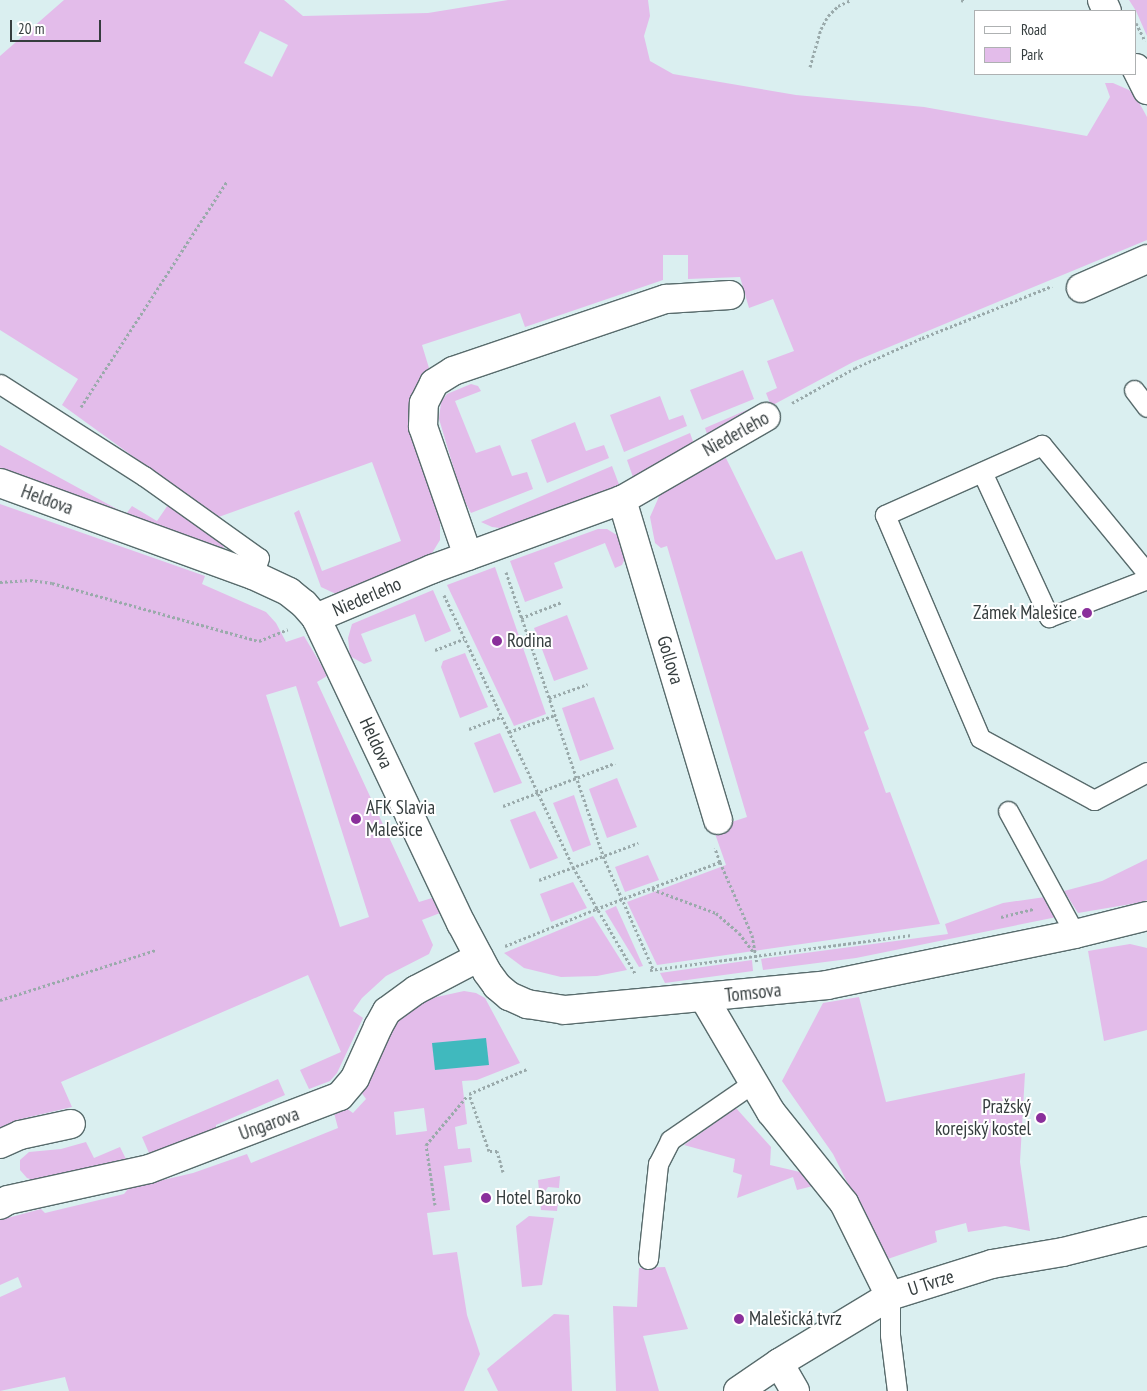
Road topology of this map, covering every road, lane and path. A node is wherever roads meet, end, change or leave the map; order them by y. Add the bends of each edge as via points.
1 (851, 0) edge
2 (1137, 26) edge
3 (1147, 46) edge
4 (810, 67) dead end
5 (1137, 70) edge
6 (1147, 90) edge
7 (227, 181) dead end
8 (1147, 259) edge
9 (1081, 288) joint
10 (730, 295) dead end
11 (0, 384) edge
12 (1134, 390) dead end
13 (1147, 407) edge
14 (766, 417) joint
15 (69, 426) junction
16 (982, 472) junction
17 (0, 484) edge
18 (622, 500) junction
19 (497, 546) junction
20 (468, 556) junction
21 (432, 569) junction
22 (1147, 573) edge
23 (253, 575) junction
24 (1147, 579) edge
25 (0, 582) edge
26 (562, 602) dead end
27 (316, 618) junction
28 (521, 618) junction
29 (464, 639) junction
30 (435, 650) dead end
31 (588, 684) dead end
32 (549, 698) junction
33 (501, 716) junction
34 (555, 716) junction
35 (469, 729) dead end
36 (509, 732) junction
37 (614, 763) dead end
38 (1147, 772) edge
39 (577, 778) junction
40 (537, 793) junction
41 (503, 806) dead end
42 (1008, 811) dead end
43 (718, 820) joint
44 (638, 843) dead end
45 (603, 856) junction
46 (720, 862) junction
47 (573, 867) junction
48 (539, 880) dead end
49 (651, 888) junction
50 (620, 899) junction
51 (1060, 904) junction
52 (596, 909) junction
53 (1147, 916) edge
54 (992, 919) dead end
55 (916, 934) dead end
56 (1075, 934) junction
57 (156, 950) dead end
58 (756, 956) junction
59 (479, 957) junction
60 (653, 969) junction
61 (635, 973) junction
62 (626, 975) dead end
63 (704, 998) junction
64 (0, 1000) edge
65 (668, 1000) junction
66 (527, 1069) dead end
67 (753, 1083) junction
68 (469, 1094) junction
69 (71, 1124) dead end
70 (0, 1144) edge
71 (503, 1172) dead end
72 (3, 1195) edge
73 (435, 1204) dead end
74 (1147, 1231) edge
75 (648, 1259) dead end
76 (890, 1296) junction
77 (779, 1363) junction
78 (738, 1391) edge
79 (795, 1391) edge
80 (896, 1391) edge

1 - 4 path via 828,16
2 - 3 path
5 - 6 street
7 - 15 path
8 - 9 street
9 - 14 path, Niederleho via 1076,277 922,338 854,368
10 - 20 street via 666,299 453,370 434,383 424,403 423,427
11 - 15 lane
12 - 13 lane
14 - 18 street, Niederleho
15 - 23 lane via 259,558
16 - 22 lane via 1042,445
16 - 24 lane via 1049,617
16 - 38 lane via 885,516 980,738 1094,800
17 - 23 street, Heldova
18 - 19 street, Niederleho
18 - 43 street, Gollova
19 - 20 street, Niederleho
19 - 28 path
20 - 21 street, Niederleho
21 - 27 street, Niederleho
21 - 29 path
23 - 27 street, Heldova via 290,592
25 - 27 path via 30,580 52,583 259,641
26 - 28 path
27 - 59 street, Heldova
28 - 32 path
29 - 30 path
29 - 33 path
31 - 32 path
32 - 34 path
33 - 35 path
33 - 36 path
34 - 36 path
34 - 39 path
36 - 40 path
37 - 39 path
39 - 40 path
39 - 45 path
40 - 41 path
40 - 47 path
42 - 51 lane
43 - 46 path via 707,823
44 - 45 path
45 - 47 path
45 - 50 path
46 - 49 path
46 - 58 path via 752,935
47 - 48 path
47 - 52 path
49 - 50 path
49 - 58 path via 716,913 739,933
50 - 52 path
50 - 60 path
51 - 54 path
51 - 56 lane
52 - 59 path
52 - 61 path
53 - 56 street, Tomsova
55 - 58 path
56 - 63 street, Tomsova via 827,985
57 - 64 path
58 - 60 path
59 - 65 street, Heldova via 497,986 527,1004 564,1010
59 - 72 street, Ungarova via 404,996 388,1011 355,1078 340,1096 149,1169
60 - 61 path
60 - 65 path
61 - 62 path
63 - 65 street, Heldova
63 - 67 street, Tomsova
66 - 68 path
67 - 75 lane via 670,1140 658,1164
67 - 76 street, Tomsova via 777,1120 844,1203
68 - 71 path via 489,1151 497,1150
68 - 73 path via 426,1145
69 - 70 street via 20,1135
74 - 76 street, U Tvrze via 1063,1252 992,1264
76 - 77 street, U Tvrze
76 - 80 lane
77 - 78 street, U Tvrze
77 - 79 street

